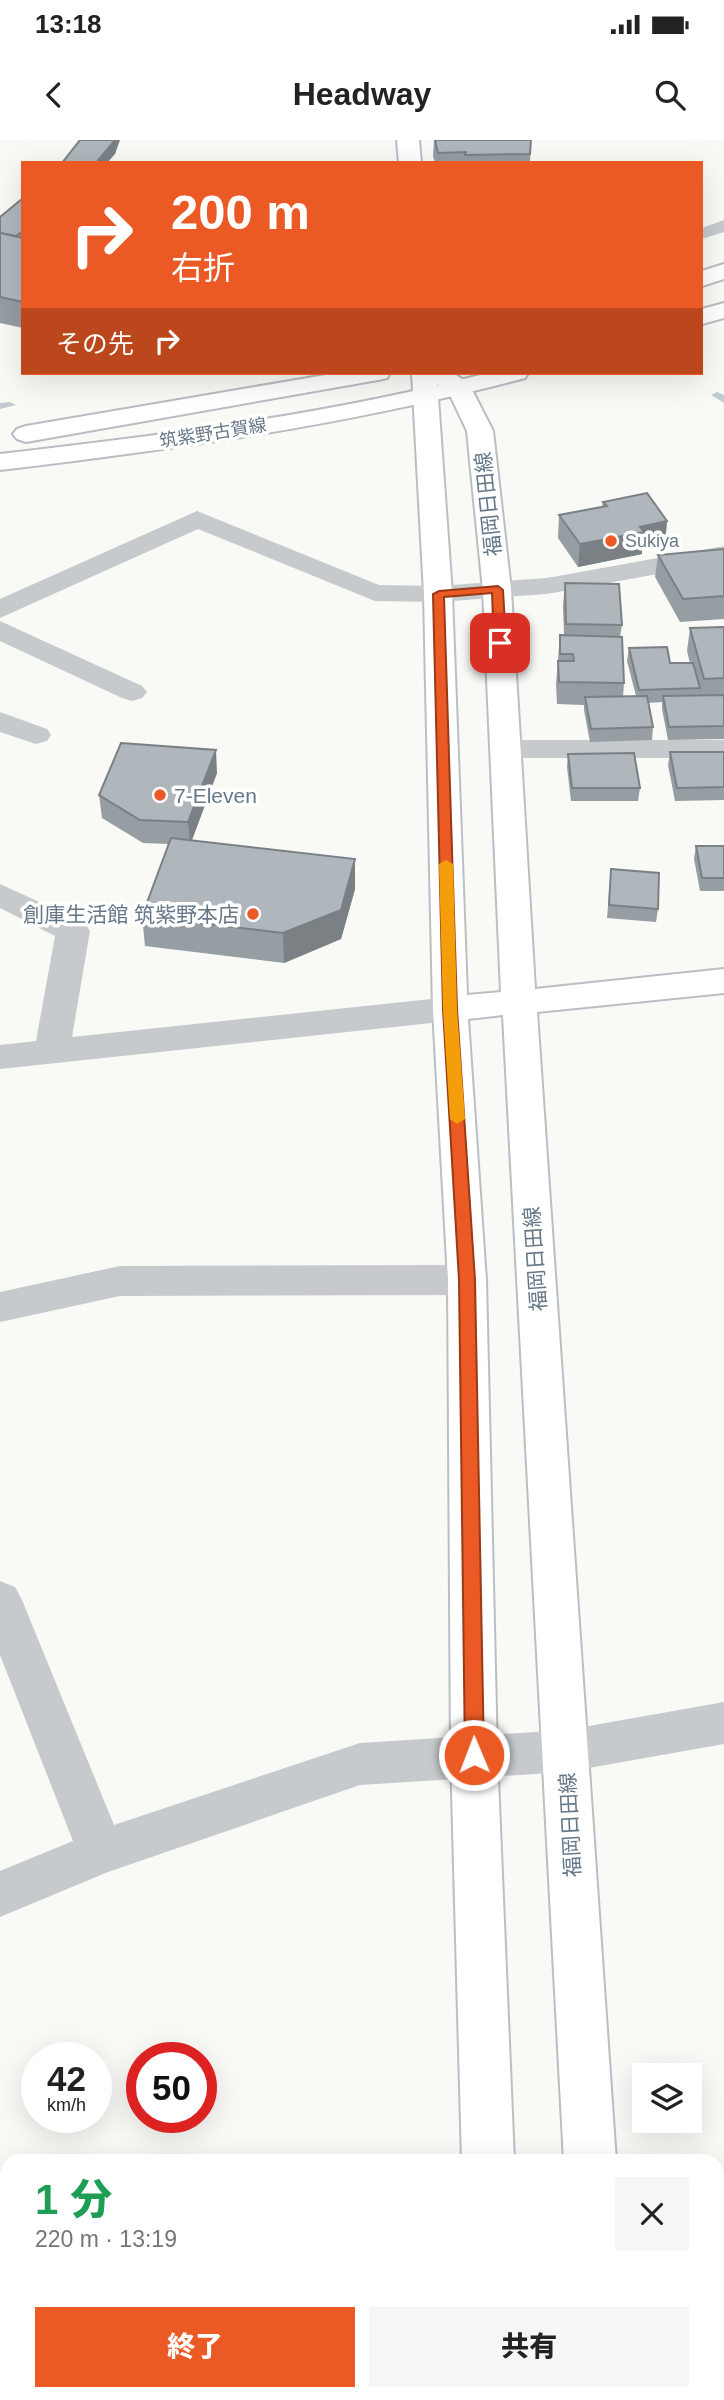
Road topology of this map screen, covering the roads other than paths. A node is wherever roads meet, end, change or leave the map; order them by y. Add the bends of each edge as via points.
1 (408, 140) edge
2 (410, 161) edge
3 (724, 225) edge
4 (703, 234) edge
5 (724, 271) edge
6 (703, 279) edge
7 (724, 310) edge
8 (703, 317) edge
9 (366, 375) edge
10 (509, 375) edge
11 (429, 380) edge
12 (460, 389) junction
13 (0, 438) edge
14 (0, 462) edge
15 (724, 554) edge
16 (498, 590) junction
17 (439, 594) junction
18 (0, 610) edge
19 (0, 630) edge
20 (131, 692) dead end
21 (0, 721) edge
22 (36, 735) dead end
23 (506, 749) junction
24 (724, 749) edge
25 (0, 895) edge
26 (724, 981) edge
27 (519, 1002) junction
28 (450, 1009) junction
29 (52, 1052) junction
30 (0, 1057) edge
31 (467, 1280) junction
32 (0, 1307) edge
33 (1, 1604) edge
34 (724, 1723) edge
35 (566, 1751) junction
36 (474, 1755) junction
37 (102, 1852) junction
38 (0, 1894) edge
39 (488, 2154) edge
40 (590, 2154) edge

1 - 2 main road
3 - 4 lane
5 - 6 main road
7 - 8 main road
9 - 13 main road, 筑紫野古賀線
10 - 12 main road, 筑紫野古賀線
11 - 12 main road, 筑紫野古賀線
11 - 14 main road, 筑紫野古賀線 via 132,446
11 - 17 main road
12 - 16 main road, 福岡日田線 via 480,431
15 - 16 street via 547,586
16 - 17 street
16 - 23 main road, 福岡日田線
17 - 18 street via 375,593 197,519
17 - 28 main road
19 - 20 street
21 - 22 street
23 - 24 street
23 - 27 main road, 福岡日田線
25 - 29 street via 73,931
26 - 27 main road
27 - 28 main road
27 - 35 main road, 福岡日田線
28 - 29 street
28 - 31 main road
29 - 30 street
31 - 32 street via 120,1281
31 - 36 main road
33 - 37 street
34 - 35 street
35 - 36 street
35 - 40 main road, 福岡日田線
36 - 37 street via 360,1764
36 - 39 main road
37 - 38 street

